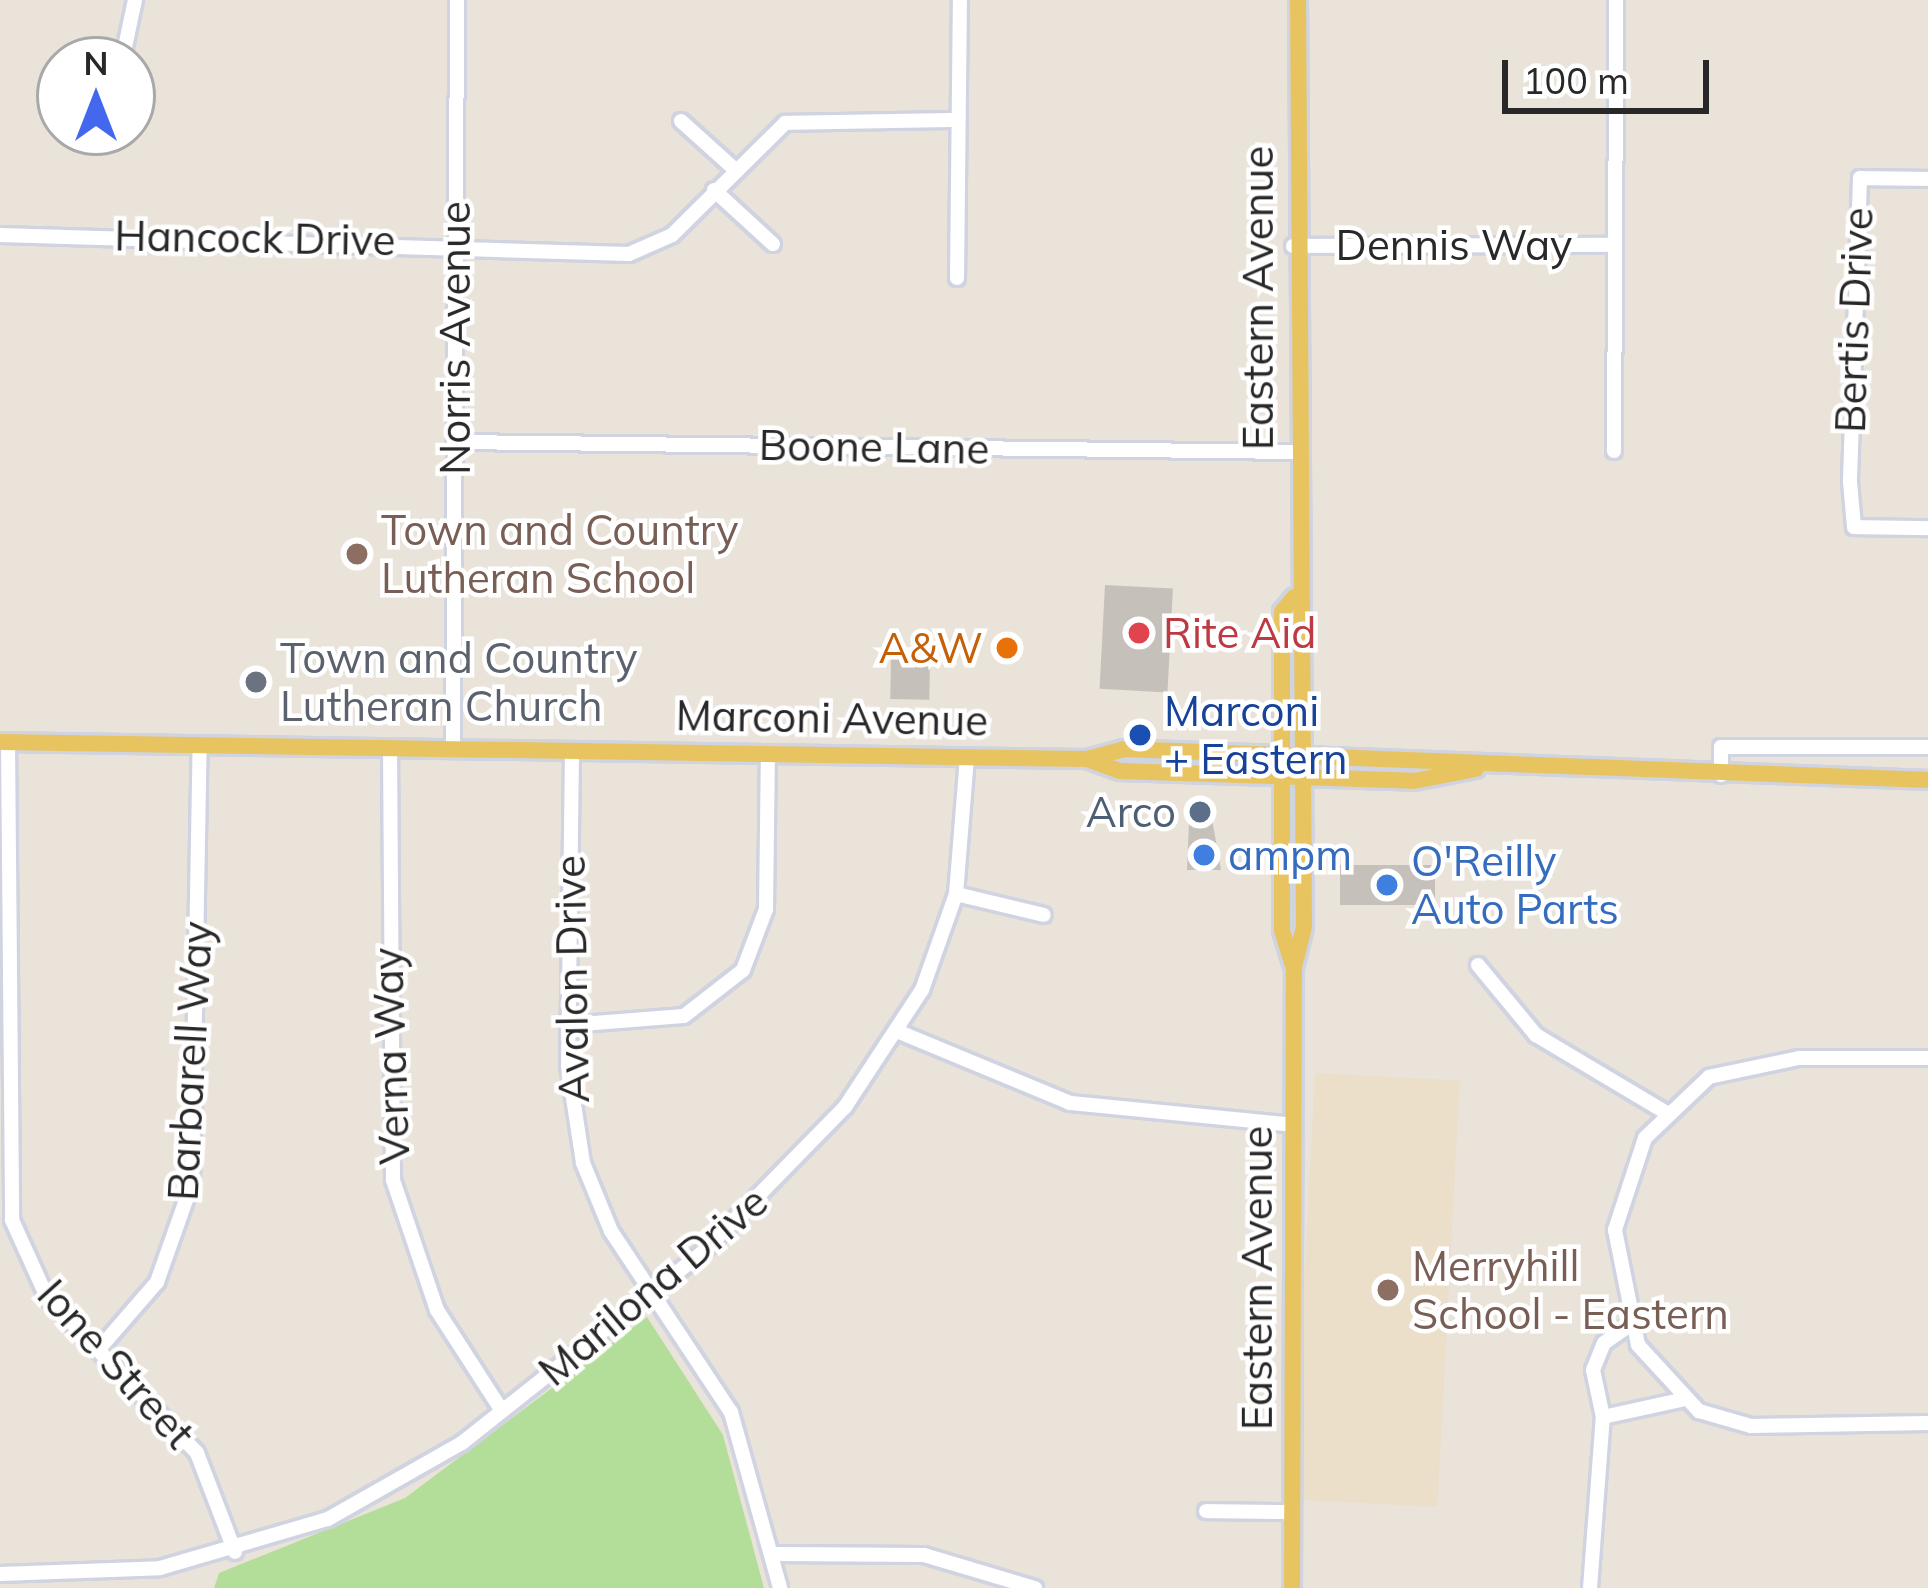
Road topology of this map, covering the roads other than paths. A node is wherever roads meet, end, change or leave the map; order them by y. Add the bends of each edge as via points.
1 (135, 0) edge
2 (457, 0) edge
3 (959, 0) edge
4 (1298, 0) edge
5 (1616, 0) edge
6 (127, 36) edge
7 (958, 120) junction
8 (681, 121) dead end
9 (732, 167) junction
10 (1928, 179) edge
11 (714, 190) junction
12 (0, 235) edge
13 (773, 244) dead end
14 (1615, 245) junction
15 (1293, 246) junction
16 (455, 247) junction
17 (957, 278) dead end
18 (454, 442) junction
19 (1614, 451) dead end
20 (1293, 452) junction
21 (1928, 528) edge
22 (1294, 597) junction
23 (4, 742) edge
24 (200, 745) junction
25 (1928, 747) edge
26 (390, 748) junction
27 (453, 748) junction
28 (572, 750) junction
29 (768, 753) junction
30 (1282, 753) junction
31 (1304, 754) junction
32 (967, 756) junction
33 (1087, 758) junction
34 (1476, 770) junction
35 (1721, 775) junction
36 (1282, 776) junction
37 (1304, 777) junction
38 (1928, 780) edge
39 (956, 894) junction
40 (1044, 915) dead end
41 (1478, 965) dead end
42 (1294, 968) junction
43 (569, 1025) junction
44 (898, 1032) junction
45 (1928, 1058) edge
46 (1665, 1112) junction
47 (1293, 1125) junction
48 (654, 1293) junction
49 (1630, 1325) junction
50 (99, 1349) junction
51 (1681, 1400) junction
52 (502, 1411) junction
53 (1603, 1417) junction
54 (1928, 1424) edge
55 (1206, 1511) dead end
56 (1292, 1512) junction
57 (235, 1552) junction
58 (776, 1554) junction
59 (0, 1574) edge
60 (990, 1580) edge
61 (95, 1581) edge
62 (780, 1588) edge
63 (1035, 1588) edge
64 (1292, 1588) edge
65 (1590, 1588) edge

1 - 6 street
2 - 16 street, Norris Avenue
3 - 7 street
4 - 15 main road, Eastern Avenue
5 - 14 street
7 - 9 street, Hancock Drive via 795,120
7 - 17 street
8 - 9 street
9 - 11 street, Hancock Drive
10 - 21 street, Bertis Drive via 1860,178 1850,482 1854,527
11 - 13 street
11 - 16 street, Hancock Drive via 672,235 638,253
12 - 16 street, Hancock Drive
14 - 15 street, Dennis Way
14 - 19 street
15 - 20 main road, Eastern Avenue
16 - 18 street, Norris Avenue
18 - 20 street, Boone Lane
18 - 27 street, Norris Avenue
20 - 22 main road, Eastern Avenue
22 - 30 main road, Eastern Avenue via 1282,612
22 - 31 main road, Eastern Avenue via 1304,614
23 - 24 main road, Marconi Avenue
23 - 50 street, Ione Street via 7,1196 38,1281
24 - 26 main road, Marconi Avenue
24 - 50 street, Barbarell Way via 192,1183 157,1282
25 - 35 street via 1721,747
26 - 27 main road, Marconi Avenue
26 - 52 street, Verna Way via 393,1180 437,1310
27 - 28 main road, Marconi Avenue
28 - 29 main road, Marconi Avenue
28 - 43 street, Avalon Drive
29 - 32 main road, Marconi Avenue
29 - 43 street via 766,909 743,970 684,1016
30 - 31 main road, Marconi Avenue
30 - 33 main road, Marconi Avenue via 1124,748
30 - 36 main road, Eastern Avenue
31 - 34 main road, Marconi Avenue via 1455,759
31 - 37 main road, Eastern Avenue
32 - 33 main road, Marconi Avenue
32 - 39 street, Marilona Drive
33 - 36 main road, Marconi Avenue via 1120,770
34 - 35 main road, Marconi Avenue
34 - 37 main road, Marconi Avenue via 1454,782
35 - 38 main road, Marconi Avenue
36 - 37 main road, Marconi Avenue
36 - 42 main road, Eastern Avenue via 1282,930
37 - 42 main road, Eastern Avenue
39 - 40 street
39 - 44 street, Marilona Drive
41 - 46 street via 1520,1021
42 - 47 main road, Eastern Avenue
43 - 48 street, Avalon Drive via 583,1162
44 - 47 street via 1070,1103 1167,1121
44 - 48 street, Marilona Drive via 790,1168
45 - 46 street via 1755,1064 1708,1077
46 - 49 street via 1618,1208
47 - 56 main road, Eastern Avenue
48 - 52 street, Marilona Drive
48 - 58 street, Avalon Drive via 730,1412
49 - 51 street
49 - 53 street via 1594,1360
50 - 57 street, Ione Street via 197,1453
51 - 53 street
51 - 54 street via 1751,1426
52 - 57 street, Marilona Drive via 391,1488
53 - 65 street
55 - 56 street
56 - 64 main road, Eastern Avenue
57 - 61 street, Marilona Drive
58 - 60 street via 890,1551
58 - 62 street, Avalon Drive
59 - 61 street, Marilona Drive
60 - 63 street

